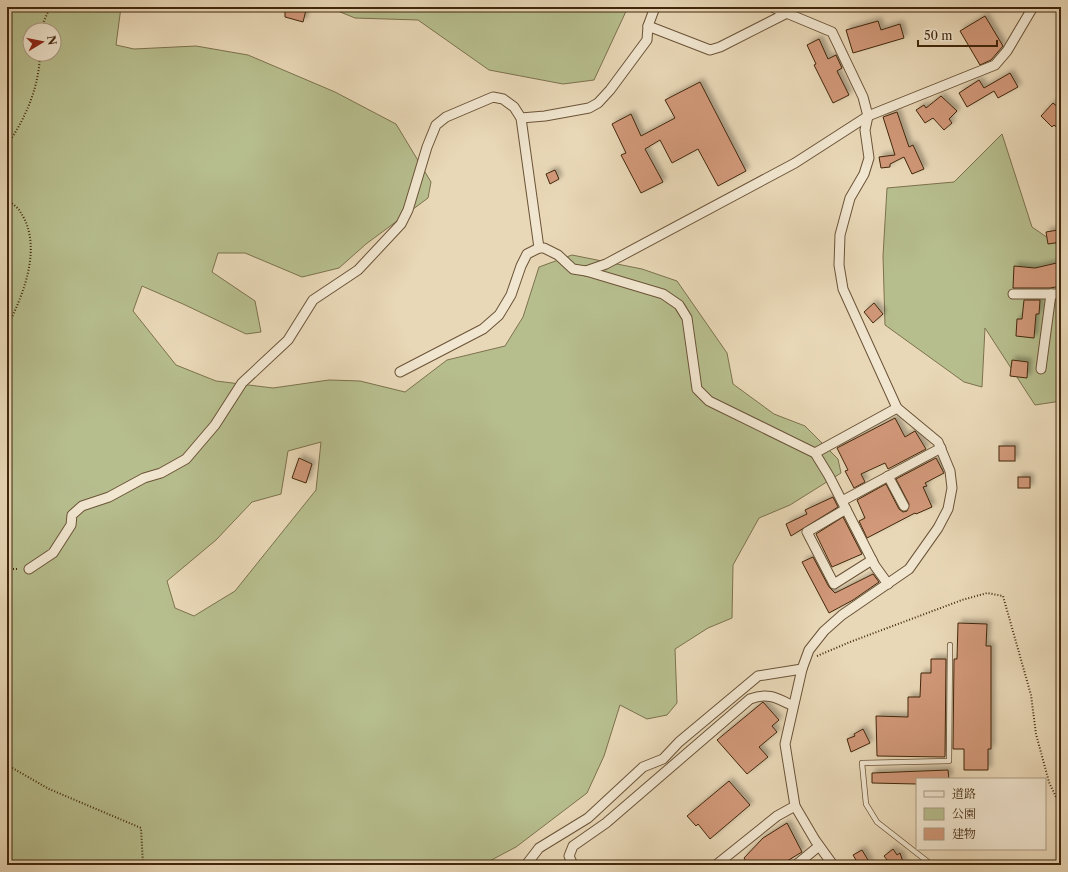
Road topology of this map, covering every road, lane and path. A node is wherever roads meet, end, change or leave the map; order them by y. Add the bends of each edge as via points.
1 (50, 7) edge
2 (655, 7) edge
3 (772, 7) edge
4 (1032, 7) edge
5 (787, 13) junction
6 (43, 22) edge
7 (648, 26) junction
8 (39, 62) edge
9 (868, 116) junction
10 (521, 118) junction
11 (7, 145) edge
12 (7, 200) edge
13 (538, 248) junction
14 (586, 271) junction
15 (1013, 294) dead end
16 (1051, 294) junction
17 (1061, 294) edge
18 (7, 327) edge
19 (1041, 369) dead end
20 (400, 372) dead end
21 (897, 408) junction
22 (941, 448) junction
23 (815, 453) junction
24 (888, 476) junction
25 (844, 505) junction
26 (904, 506) dead end
27 (872, 560) junction
28 (7, 569) edge
29 (28, 569) joint
30 (888, 584) junction
31 (950, 645) dead end
32 (804, 665) junction
33 (793, 706) junction
34 (7, 765) edge
35 (795, 806) junction
36 (1061, 808) edge
37 (819, 846) junction
38 (143, 865) edge
39 (526, 865) edge
40 (573, 865) edge
41 (716, 865) edge
42 (796, 865) edge
43 (833, 865) edge
44 (932, 865) edge

1 - 6 path
2 - 7 street
3 - 5 street
4 - 9 street via 1007,52 995,64
5 - 7 street via 710,50
5 - 9 street via 832,32 863,98
7 - 10 street via 647,40 598,103 589,108
8 - 11 path via 37,82 22,123
9 - 14 street via 796,163 606,264
9 - 21 street via 865,130 869,158 844,217 838,266 843,289
10 - 13 street
10 - 29 street via 514,107 503,99 493,97 446,117 436,125 401,224 358,270 313,300 288,340 242,383 215,425 186,459 109,497 82,506 72,514 71,525 53,553
12 - 18 path via 18,209 26,223 30,247 29,274
13 - 14 street via 558,255 573,269
13 - 20 street via 528,254 511,295 498,315 483,329
14 - 23 street via 663,294 679,305 687,318 697,389 709,401
15 - 16 street
16 - 17 street
16 - 19 street
21 - 22 street via 938,442
21 - 23 street
22 - 24 street
22 - 30 street via 950,472 952,488 948,509 909,569
23 - 25 street
24 - 25 street
24 - 26 street
25 - 27 street
25 - 27 street via 807,532 834,584
27 - 30 street
28 - 29 path
30 - 32 street via 830,626 809,650
31 - 44 lane via 949,761 862,763 866,804 876,822
32 - 33 street
32 - 36 path via 850,642 962,600 987,593 1002,596 1031,695 1036,734 1049,782
32 - 39 street via 758,676 663,759 643,767 588,818 539,848
33 - 35 street via 785,744
33 - 40 street via 773,696 761,695 750,699 606,823 573,846 569,856
34 - 38 path via 49,789 141,828
35 - 37 street
35 - 41 street via 777,816
37 - 42 street
37 - 43 street

